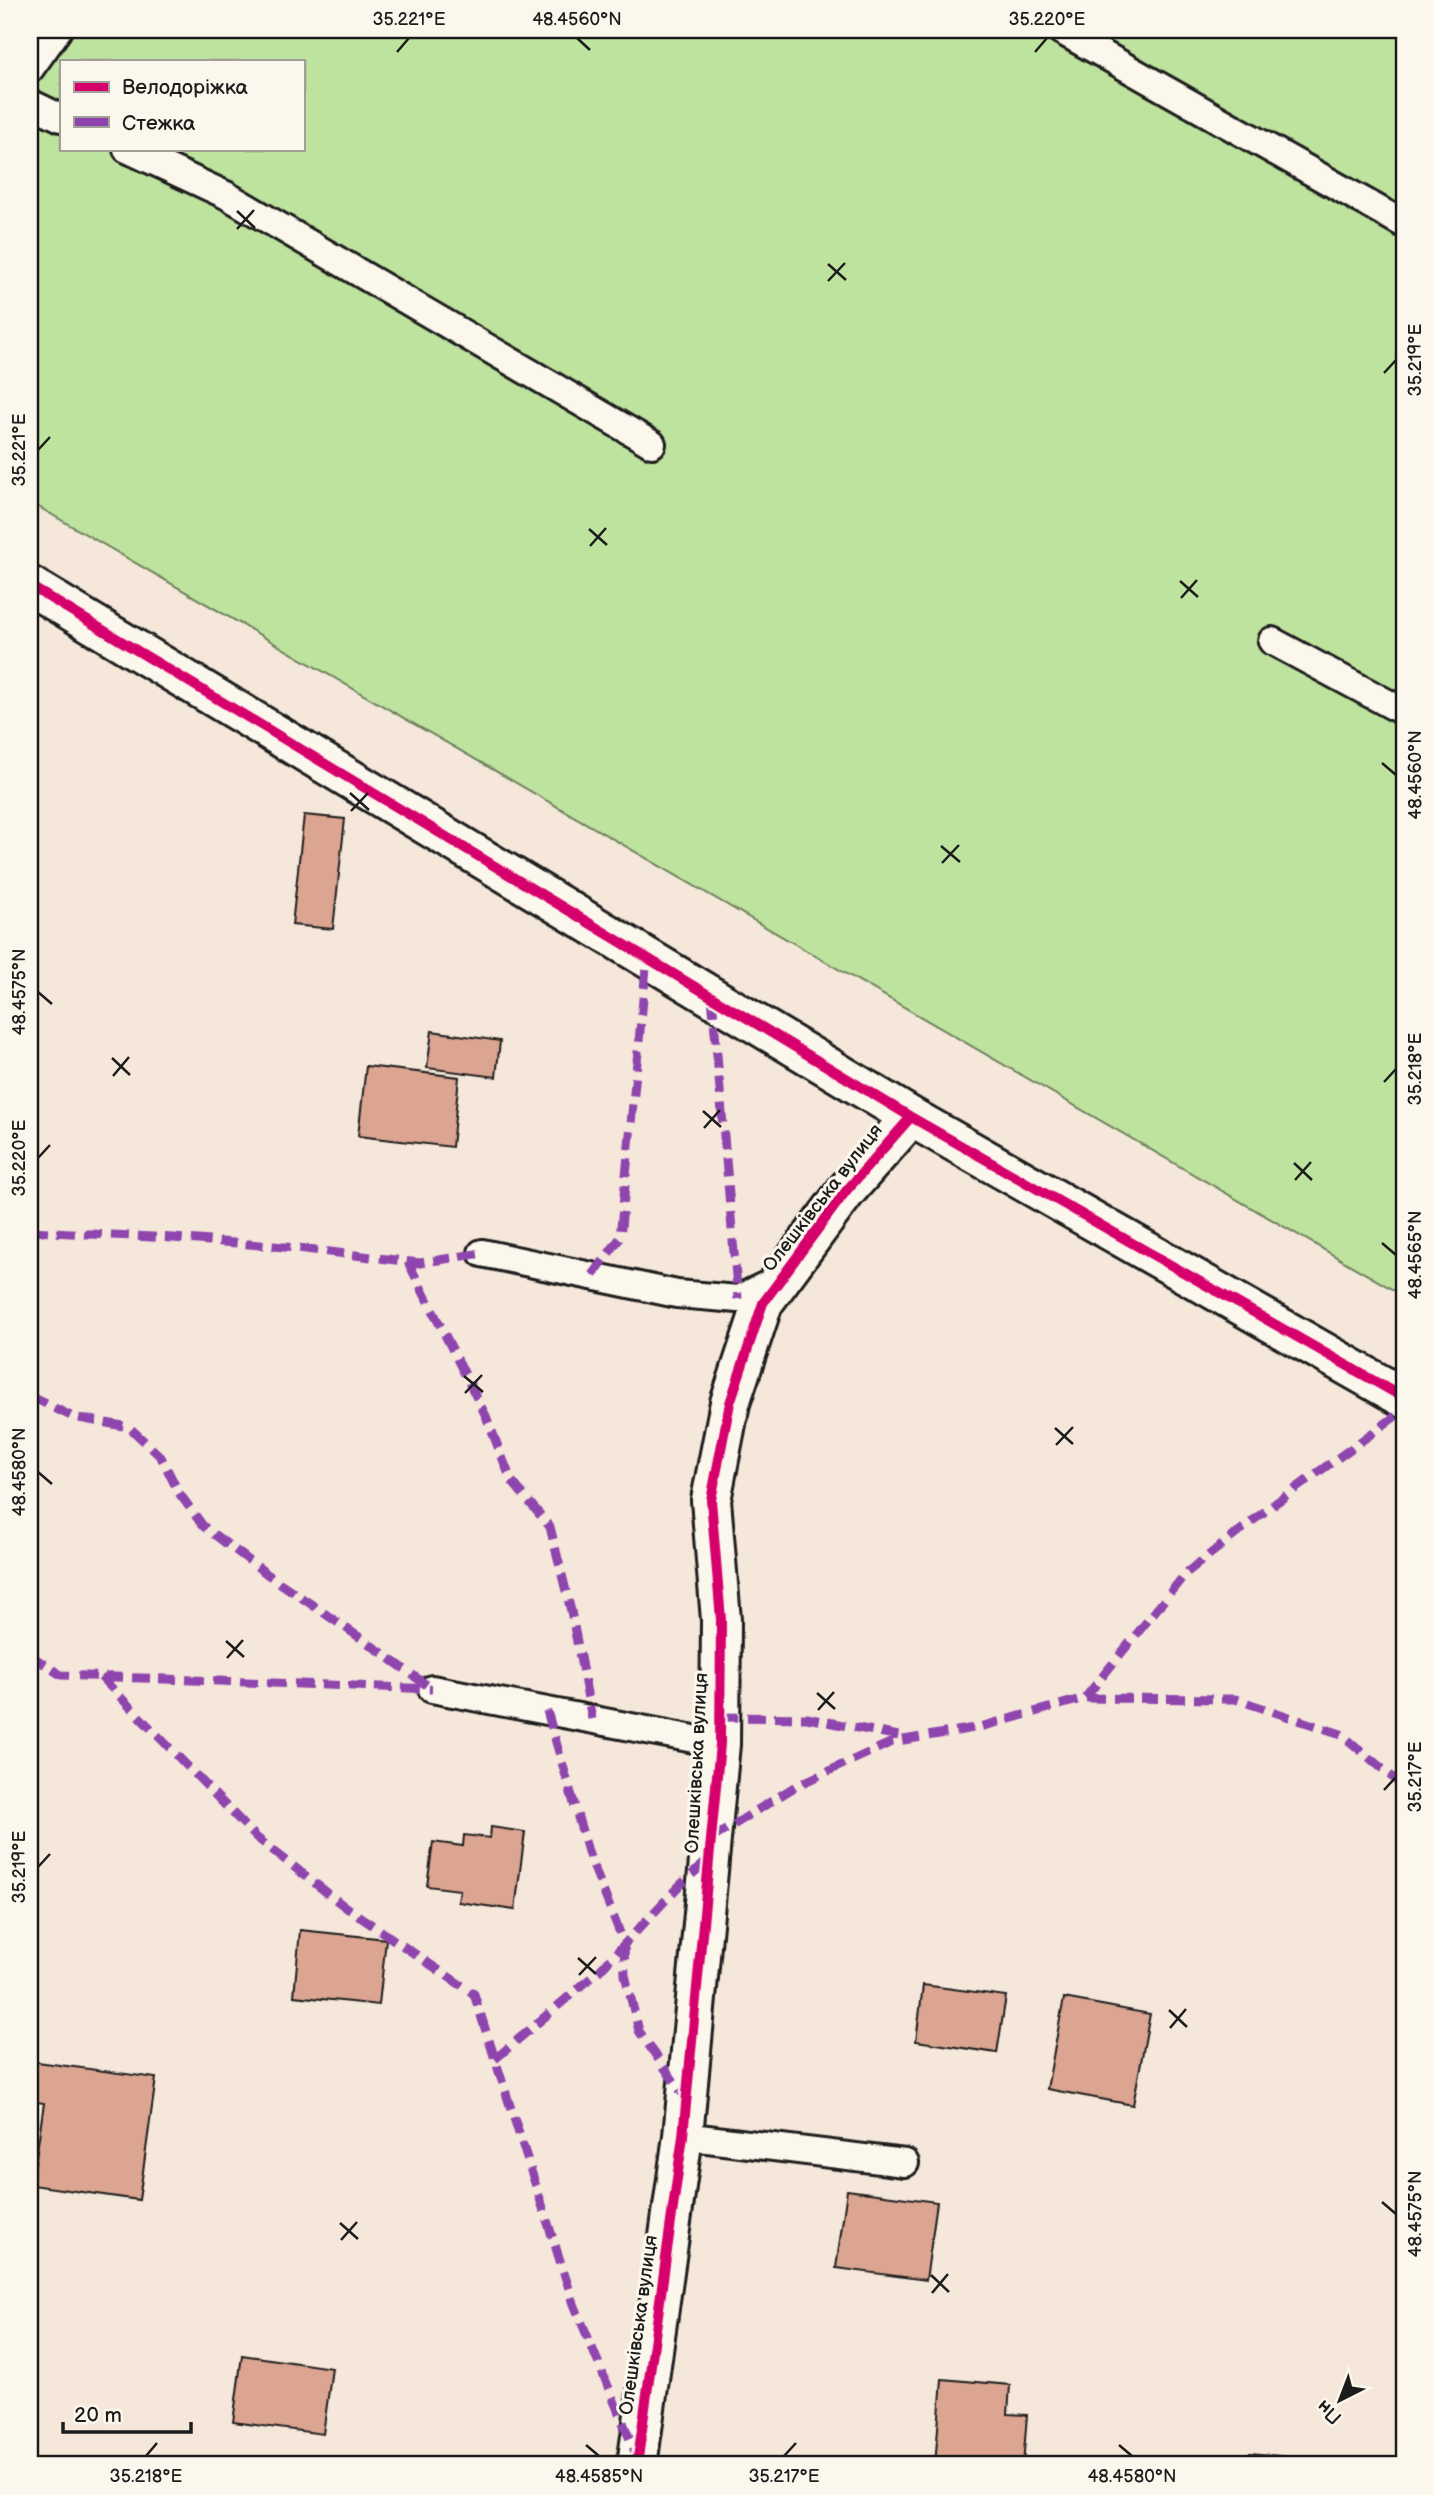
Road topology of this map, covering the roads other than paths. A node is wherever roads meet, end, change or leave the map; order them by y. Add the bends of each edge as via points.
1 (58, 30) edge
2 (1060, 30) edge
3 (30, 69) edge
4 (30, 103) edge
5 (60, 118) edge
6 (129, 150) edge
7 (1404, 224) edge
8 (652, 444) dead end
9 (30, 586) edge
10 (1272, 641) dead end
11 (1404, 712) edge
12 (911, 1116) junction
13 (482, 1253) dead end
14 (782, 1278) junction
15 (1404, 1398) edge
16 (432, 1689) dead end
17 (720, 1744) junction
18 (683, 2136) junction
19 (905, 2163) dead end
20 (638, 2465) edge

1 - 3 lane
2 - 7 lane
4 - 5 lane
6 - 8 lane via 226,195
9 - 12 street
10 - 11 lane
12 - 14 street, Олешківська вулиця via 846,1191
12 - 15 street
13 - 14 lane via 677,1294 738,1300
14 - 17 street, Олешківська вулиця via 763,1303 730,1403 711,1500 721,1620
16 - 17 lane
17 - 18 street, Олешківська вулиця
18 - 19 lane
18 - 20 street, Олешківська вулиця

